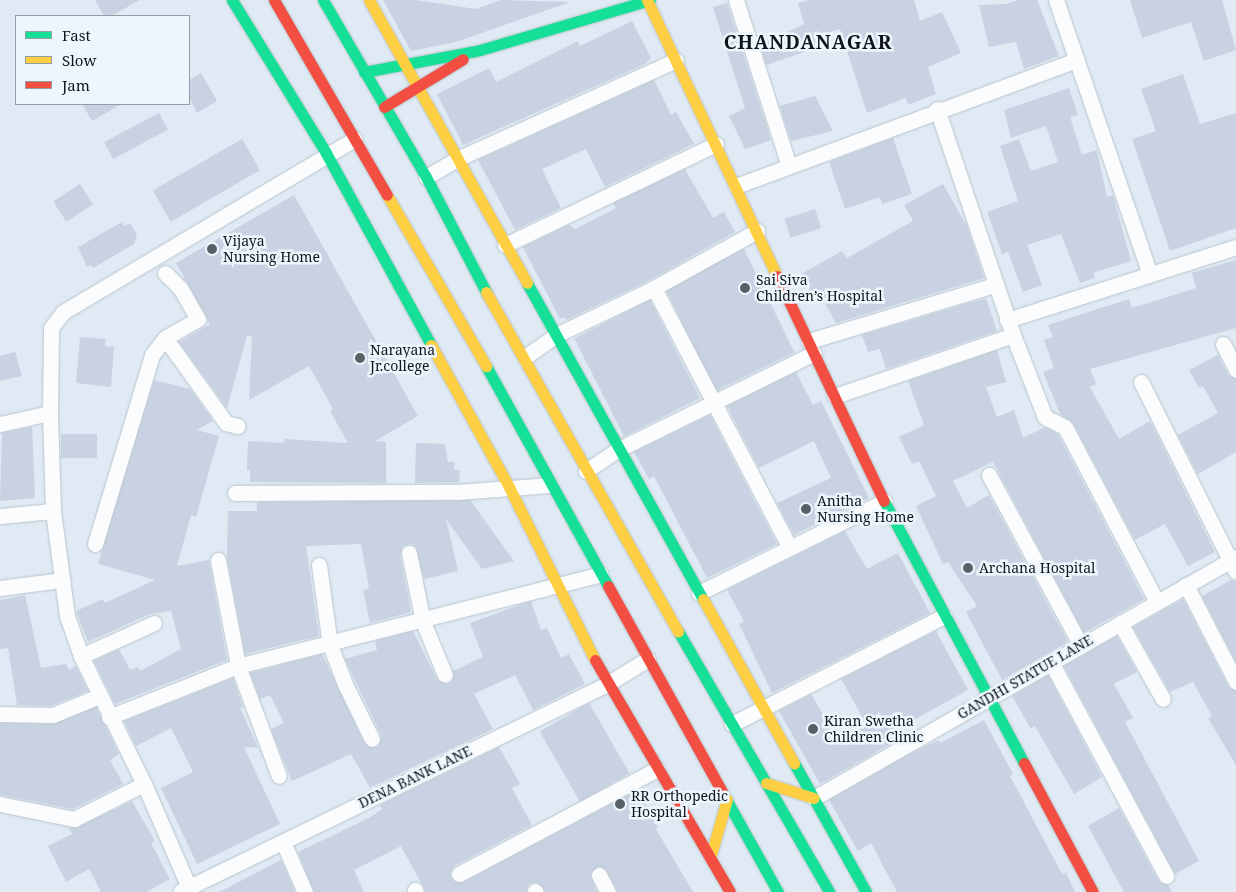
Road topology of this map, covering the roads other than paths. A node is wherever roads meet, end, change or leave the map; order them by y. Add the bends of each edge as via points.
1 (232, 0) edge
2 (274, 0) edge
3 (323, 0) edge
4 (369, 0) edge
5 (648, 0) edge
6 (736, 0) edge
7 (1056, 0) edge
8 (480, 50) junction
9 (676, 60) junction
10 (1076, 60) junction
11 (405, 64) junction
12 (364, 72) junction
13 (416, 85) junction
14 (384, 107) junction
15 (937, 109) junction
16 (354, 139) junction
17 (716, 144) junction
18 (326, 154) junction
19 (457, 158) junction
20 (789, 166) junction
21 (426, 177) junction
22 (736, 186) junction
23 (757, 231) junction
24 (505, 244) junction
25 (1236, 247) edge
26 (165, 273) dead end
27 (1150, 274) junction
28 (995, 285) junction
29 (654, 288) junction
30 (1007, 320) junction
31 (556, 335) junction
32 (1013, 335) junction
33 (166, 338) junction
34 (1223, 344) dead end
35 (812, 347) junction
36 (525, 357) junction
37 (1236, 370) edge
38 (1141, 382) dead end
39 (834, 396) junction
40 (714, 401) junction
41 (50, 413) junction
42 (0, 424) edge
43 (238, 426) dead end
44 (619, 449) junction
45 (586, 471) junction
46 (989, 475) dead end
47 (550, 485) junction
48 (509, 487) junction
49 (235, 493) dead end
50 (884, 501) junction
51 (53, 511) junction
52 (0, 516) edge
53 (95, 544) dead end
54 (790, 548) junction
55 (409, 553) dead end
56 (218, 560) dead end
57 (1234, 563) edge
58 (319, 565) dead end
59 (600, 574) junction
60 (62, 580) junction
61 (1186, 585) junction
62 (556, 587) junction
63 (0, 588) edge
64 (699, 593) junction
65 (1157, 602) junction
66 (944, 616) junction
67 (423, 622) junction
68 (154, 623) dead end
69 (1120, 623) junction
70 (330, 645) junction
71 (1081, 646) junction
72 (81, 656) junction
73 (648, 659) junction
74 (1051, 662) junction
75 (238, 666) junction
76 (445, 675) dead end
77 (1236, 682) edge
78 (607, 684) junction
79 (99, 696) junction
80 (990, 698) junction
81 (1163, 699) dead end
82 (763, 707) junction
83 (0, 714) edge
84 (109, 717) junction
85 (732, 724) junction
86 (372, 738) dead end
87 (657, 768) junction
88 (279, 776) dead end
89 (766, 783) junction
90 (144, 784) junction
91 (814, 798) junction
92 (727, 799) junction
93 (0, 804) edge
94 (283, 842) junction
95 (710, 858) junction
96 (460, 874) dead end
97 (599, 875) dead end
98 (1166, 876) dead end
99 (187, 890) edge
100 (305, 892) edge
101 (608, 892) edge
102 (730, 892) edge
103 (778, 892) edge
104 (829, 892) edge
105 (866, 892) edge
106 (1093, 892) edge

1 - 18 main road
2 - 16 main road
3 - 12 main road
4 - 11 main road
5 - 8 main road
5 - 9 main road
6 - 20 street
7 - 10 street
8 - 11 main road
8 - 13 main road
9 - 17 main road
9 - 19 street
10 - 15 street
10 - 27 street
11 - 12 main road
11 - 13 main road
12 - 14 main road
13 - 14 main road
13 - 19 main road
14 - 21 main road
15 - 20 street
15 - 28 street
16 - 18 street
16 - 47 main road via 465,322
17 - 22 main road
17 - 24 street
18 - 41 street via 63,312 51,328
18 - 48 main road
19 - 21 street
19 - 24 main road
20 - 22 street
21 - 36 main road via 490,310
22 - 23 main road
23 - 29 street
23 - 35 main road
24 - 31 main road
25 - 27 street
26 - 33 street via 180,288 198,318
27 - 30 street
28 - 30 street
28 - 35 street
29 - 31 street
29 - 40 street
30 - 32 street
31 - 36 street
31 - 44 main road
32 - 39 street
32 - 65 street via 1045,417 1065,427
33 - 43 street via 226,423
33 - 53 street via 152,354
34 - 37 street
35 - 39 main road
35 - 40 street
36 - 45 main road
38 - 57 street
39 - 50 main road
40 - 44 street
40 - 54 street
41 - 42 street
41 - 51 street
44 - 45 street
44 - 64 main road
45 - 85 main road
46 - 71 street
47 - 48 street
47 - 59 main road
48 - 49 street via 457,492
48 - 62 main road
50 - 54 street
50 - 66 main road
51 - 52 street
51 - 60 street
54 - 64 street
55 - 67 street
56 - 75 street
57 - 61 street, GANDHI STATUE LANE
58 - 70 street
59 - 62 street
59 - 73 main road
60 - 63 street
60 - 72 street via 67,616
61 - 65 street, GANDHI STATUE LANE
61 - 77 street
62 - 67 street
62 - 78 main road
64 - 82 main road
65 - 69 street, GANDHI STATUE LANE
66 - 80 main road
66 - 82 street
67 - 70 street
67 - 76 street
68 - 72 street
69 - 71 street, GANDHI STATUE LANE
69 - 81 street
70 - 75 street
70 - 86 street
71 - 74 street, GANDHI STATUE LANE
72 - 79 street
73 - 78 street, DENA BANK LANE
73 - 92 main road
74 - 80 street, GANDHI STATUE LANE
74 - 98 street
75 - 84 street
75 - 88 street
78 - 87 main road
78 - 94 street, DENA BANK LANE
79 - 83 street via 53,715
79 - 84 street
80 - 91 street, GANDHI STATUE LANE
80 - 106 main road
82 - 85 street
82 - 91 main road
84 - 90 street
85 - 89 main road
87 - 95 main road
87 - 96 street
89 - 91 main road
89 - 104 main road
90 - 93 street via 74,818
90 - 99 street
91 - 105 main road
92 - 95 main road
92 - 103 main road
94 - 99 street, DENA BANK LANE
94 - 100 street
95 - 102 main road
97 - 101 street

